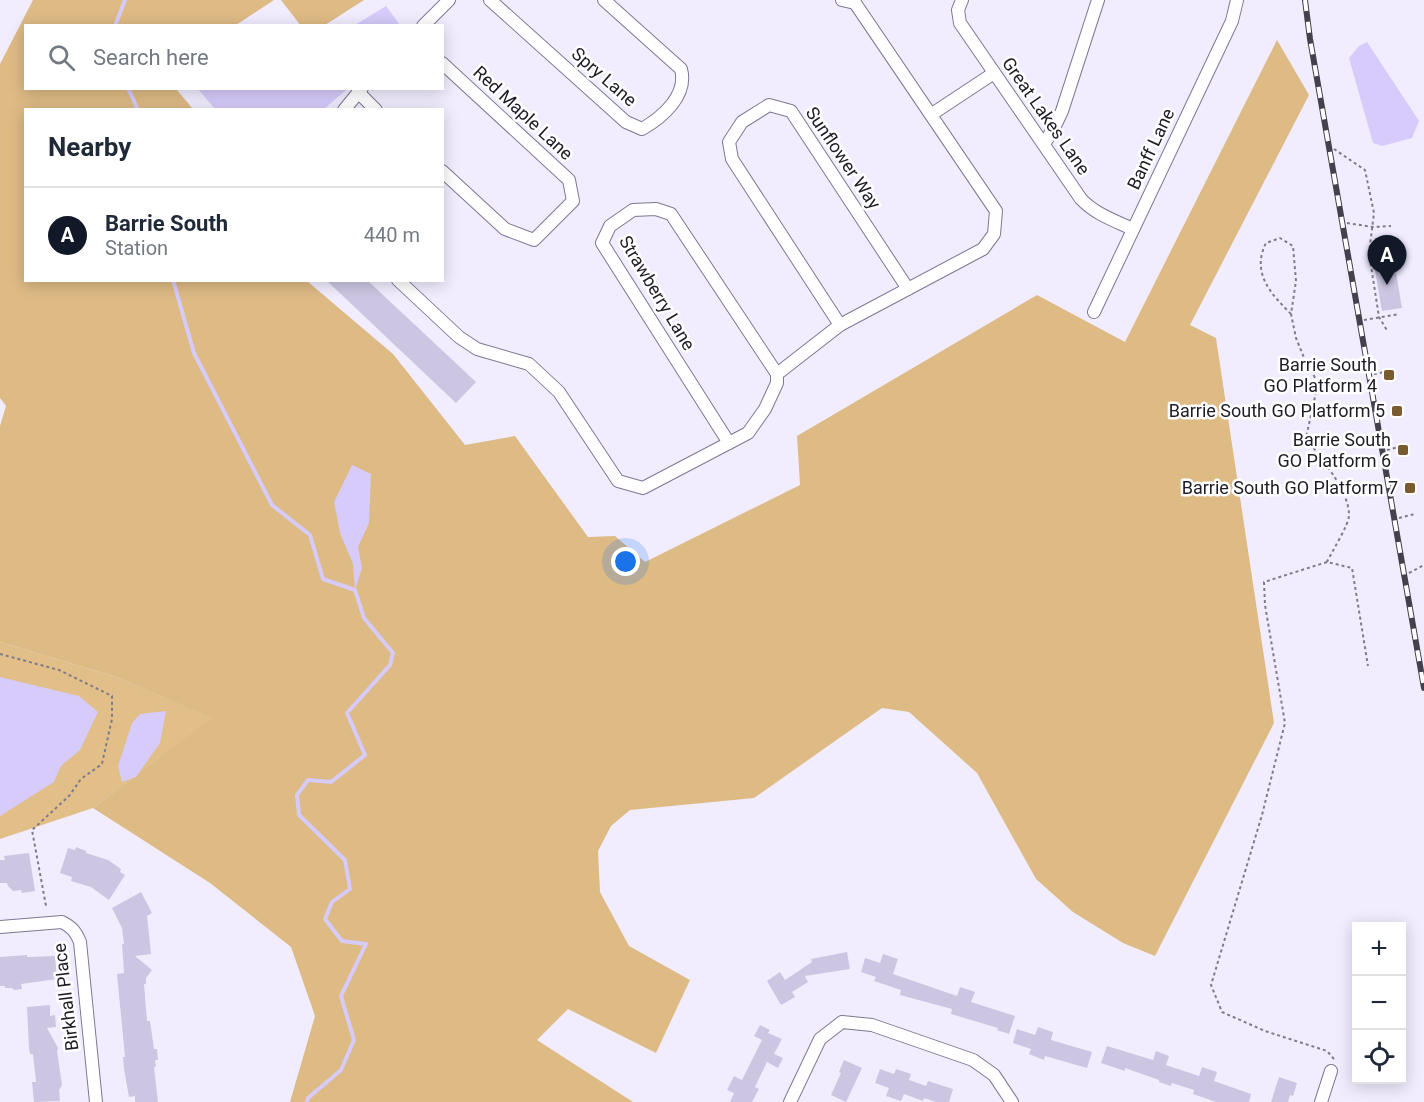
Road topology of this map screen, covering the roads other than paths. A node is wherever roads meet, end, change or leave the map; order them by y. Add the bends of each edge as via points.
1 (449, 0) edge
2 (490, 0) edge
3 (604, 0) edge
4 (842, 0) edge
5 (962, 0) edge
6 (1098, 0) edge
7 (1237, 0) edge
8 (856, 1) edge
9 (425, 24) edge
10 (444, 65) edge
11 (994, 73) junction
12 (360, 90) edge
13 (346, 108) edge
14 (374, 108) edge
15 (932, 114) junction
16 (1044, 144) junction
17 (444, 173) edge
18 (1133, 230) junction
19 (400, 282) edge
20 (908, 289) junction
21 (1094, 312) dead end
22 (840, 325) junction
23 (777, 374) junction
24 (729, 443) junction
25 (0, 927) edge
26 (1331, 1071) road end
27 (96, 1102) edge
28 (790, 1102) edge
29 (1012, 1102) edge
30 (1321, 1102) edge

1 - 9 street
2 - 3 street, Spry Lane via 626,122 642,129 678,97 684,81 681,69
4 - 8 street
5 - 11 street, Great Lakes Lane via 960,23
6 - 16 street via 1062,111
7 - 18 street, Banff Lane via 1232,21
8 - 15 street
10 - 17 street, Red Maple Lane via 569,180 573,201 534,240 505,229
11 - 15 street
11 - 16 street, Great Lakes Lane
12 - 13 street
12 - 14 street
15 - 20 street via 996,211 994,234 983,249
16 - 18 street, Great Lakes Lane via 1088,206
18 - 21 street, Banff Lane
19 - 24 street via 477,349 529,364 559,392 618,480 643,488
20 - 22 street
20 - 22 street, Sunflower Way via 791,111 769,105 742,122 729,142 732,159
22 - 23 street
23 - 24 street via 765,409 748,432
23 - 24 street, Strawberry Lane via 671,214 656,209 633,210 610,226 602,243
25 - 27 street, Birkhall Place via 62,922 76,933
26 - 30 street
28 - 29 street via 820,1040 842,1022 872,1025 973,1059 994,1075

